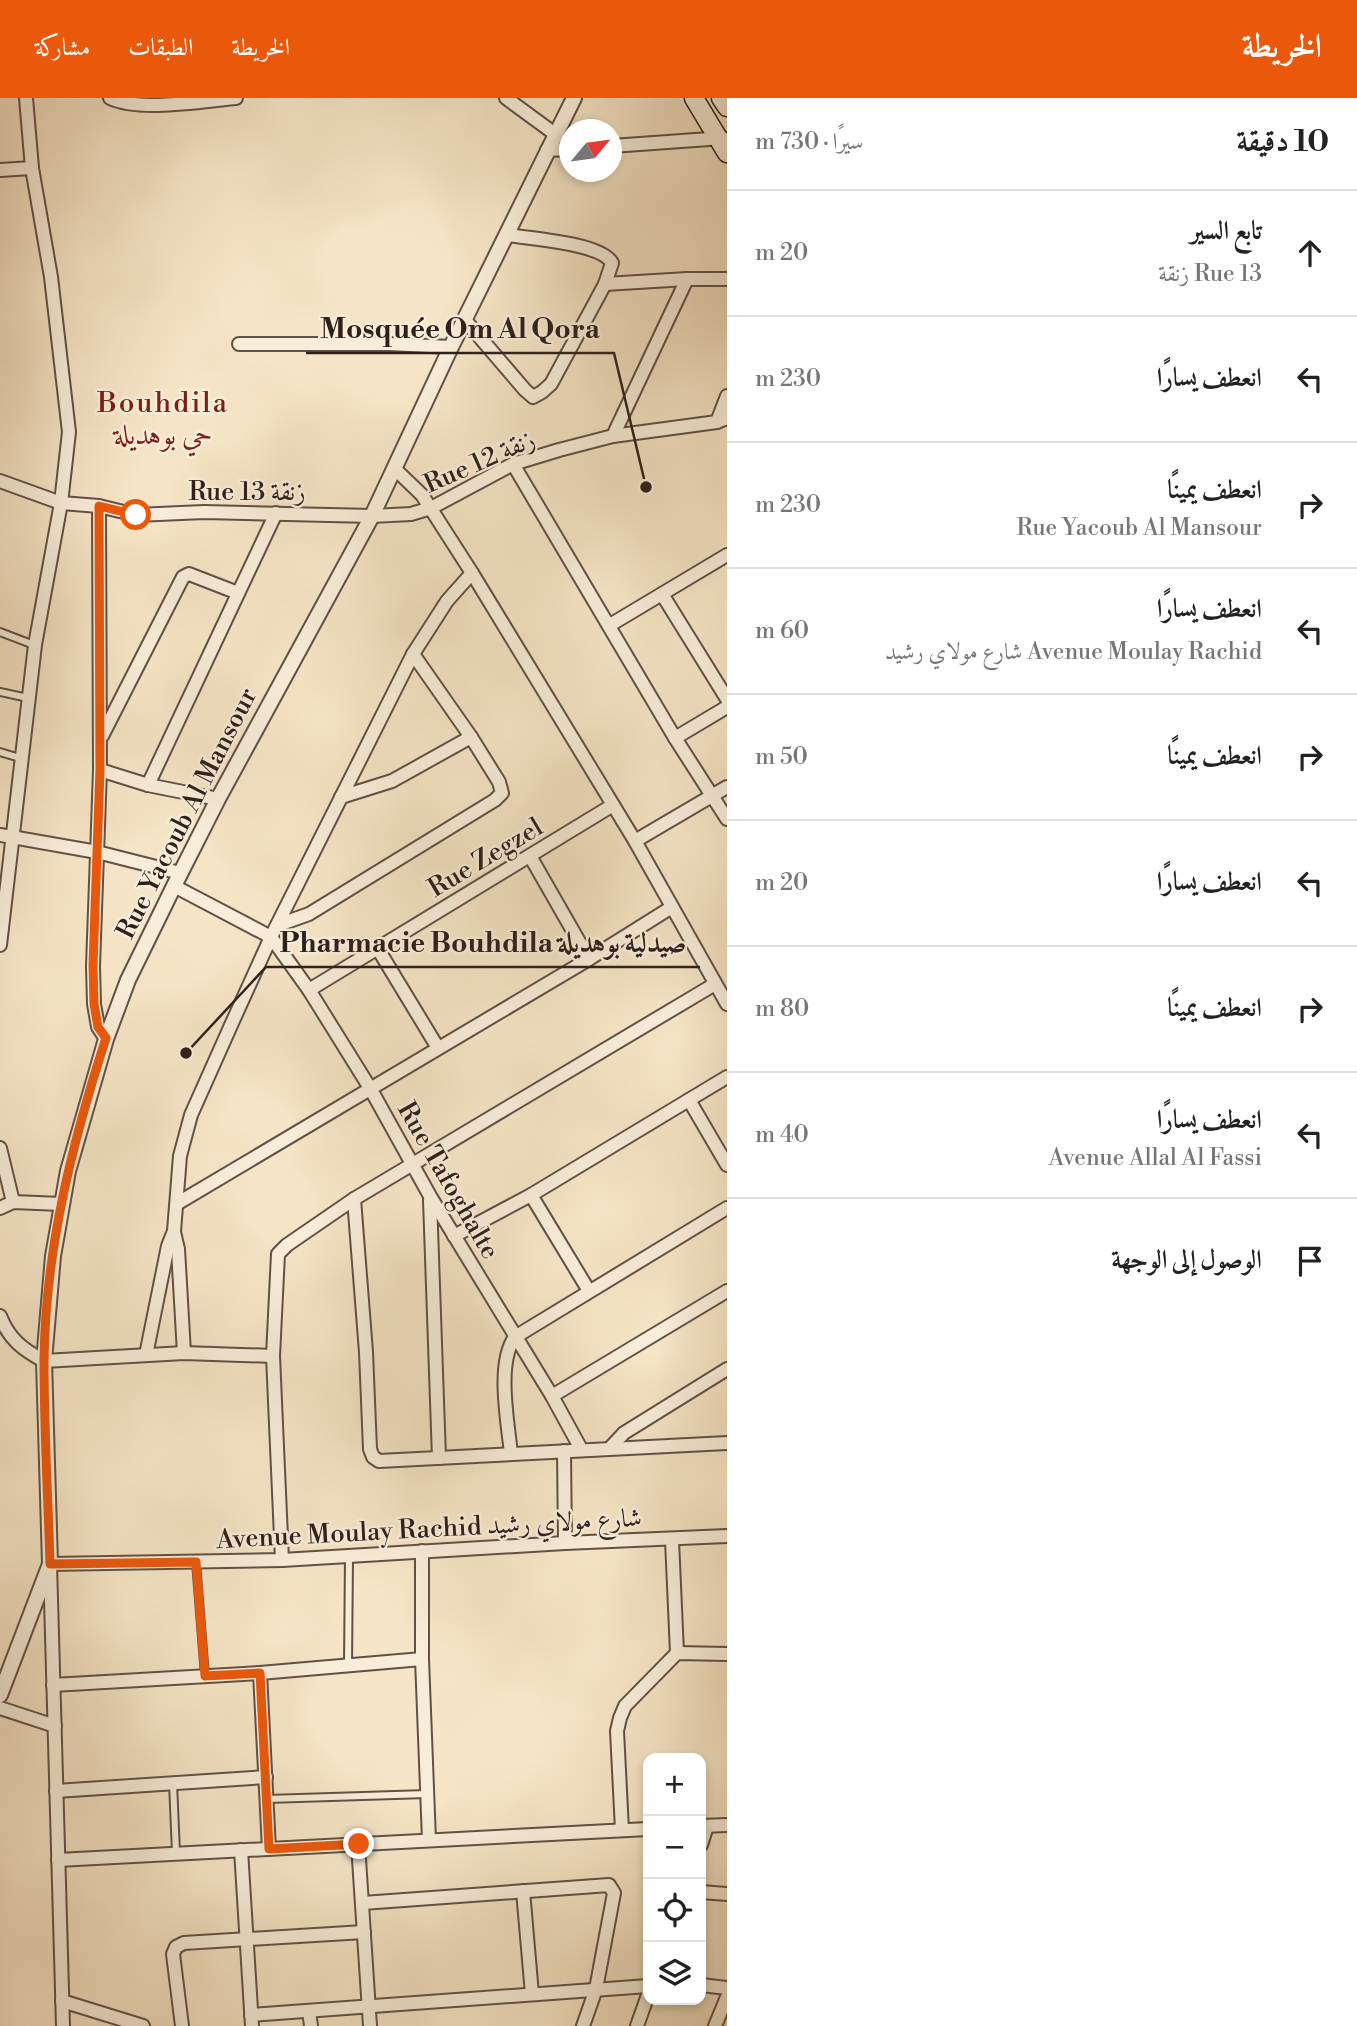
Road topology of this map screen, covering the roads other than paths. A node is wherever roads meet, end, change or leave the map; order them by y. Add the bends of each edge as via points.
1 (26, 98) edge
2 (110, 98) edge
3 (236, 98) edge
4 (506, 98) edge
5 (574, 98) edge
6 (694, 98) edge
7 (721, 98) edge
8 (727, 107) edge
9 (555, 134) junction
10 (724, 143) edge
11 (622, 146) edge
12 (559, 149) edge
13 (547, 150) junction
14 (32, 168) junction
15 (0, 170) edge
16 (508, 235) junction
17 (687, 279) junction
18 (727, 279) edge
19 (605, 284) junction
20 (465, 320) junction
21 (239, 344) dead end
22 (451, 346) junction
23 (727, 396) edge
24 (722, 420) edge
25 (613, 436) junction
26 (513, 464) junction
27 (394, 468) junction
28 (0, 481) edge
29 (61, 503) junction
30 (99, 506) junction
31 (431, 508) junction
32 (276, 513) junction
33 (372, 516) junction
34 (726, 560) edge
35 (472, 573) junction
36 (238, 593) junction
37 (662, 594) junction
38 (610, 625) junction
39 (0, 632) edge
40 (35, 645) junction
41 (413, 654) junction
42 (0, 692) edge
43 (30, 698) junction
44 (727, 699) edge
45 (727, 707) edge
46 (471, 737) junction
47 (675, 738) junction
48 (100, 740) junction
49 (0, 752) edge
50 (20, 758) junction
51 (100, 770) junction
52 (148, 785) junction
53 (727, 787) edge
54 (713, 796) junction
55 (341, 797) junction
56 (218, 799) junction
57 (613, 805) junction
58 (727, 820) edge
59 (6, 837) edge
60 (635, 841) junction
61 (97, 852) junction
62 (530, 856) junction
63 (177, 879) junction
64 (672, 907) junction
65 (278, 925) junction
66 (271, 937) junction
67 (0, 944) edge
68 (378, 948) junction
69 (589, 960) junction
70 (715, 984) junction
71 (309, 990) junction
72 (727, 1004) edge
73 (106, 1038) junction
74 (438, 1048) junction
75 (727, 1077) edge
76 (370, 1088) junction
77 (689, 1100) junction
78 (0, 1148) edge
79 (413, 1164) junction
80 (727, 1165) edge
81 (531, 1195) junction
82 (430, 1196) junction
83 (354, 1199) junction
84 (13, 1202) junction
85 (178, 1203) junction
86 (61, 1204) junction
87 (0, 1208) edge
88 (727, 1208) edge
89 (174, 1231) junction
90 (454, 1237) junction
91 (589, 1291) junction
92 (727, 1291) edge
93 (0, 1316) edge
94 (3, 1336) edge
95 (515, 1337) junction
96 (184, 1353) junction
97 (146, 1355) junction
98 (274, 1356) junction
99 (44, 1361) junction
100 (727, 1368) edge
101 (552, 1396) junction
102 (727, 1443) edge
103 (610, 1448) junction
104 (581, 1449) junction
105 (564, 1451) junction
106 (511, 1454) junction
107 (439, 1458) junction
108 (727, 1536) edge
109 (672, 1539) junction
110 (565, 1543) junction
111 (422, 1551) junction
112 (349, 1556) junction
113 (282, 1560) junction
114 (196, 1562) junction
115 (50, 1564) junction
116 (677, 1653) junction
117 (727, 1654) edge
118 (422, 1659) junction
119 (348, 1665) junction
120 (260, 1673) junction
121 (205, 1676) junction
122 (53, 1685) junction
123 (0, 1695) edge
124 (0, 1708) edge
125 (55, 1726) junction
126 (266, 1777) junction
127 (173, 1783) junction
128 (57, 1791) junction
129 (427, 1794) junction
130 (267, 1799) junction
131 (727, 1825) edge
132 (706, 1826) edge
133 (643, 1829) edge
134 (622, 1830) junction
135 (429, 1840) junction
136 (359, 1844) junction
137 (269, 1849) junction
138 (241, 1850) junction
139 (176, 1853) junction
140 (58, 1860) junction
141 (523, 1891) junction
142 (706, 1892) edge
143 (727, 1894) edge
144 (363, 1903) junction
145 (364, 1932) junction
146 (247, 1940) junction
147 (643, 1986) edge
148 (706, 1986) edge
149 (727, 1988) edge
150 (596, 1989) junction
151 (532, 1994) junction
152 (727, 1997) edge
153 (62, 2001) junction
154 (645, 2005) edge
155 (368, 2007) junction
156 (309, 2011) junction
157 (252, 2021) edge
158 (63, 2026) edge
159 (143, 2026) edge
160 (182, 2026) edge
161 (311, 2026) edge
162 (370, 2026) edge
163 (583, 2026) edge
164 (637, 2026) edge
165 (715, 2026) edge

1 - 14 street
2 - 3 street via 159,105
4 - 9 street
5 - 9 street, Rue Yacoub Al Mansour
6 - 10 main road
7 - 8 main road
9 - 13 street, Rue Yacoub Al Mansour
10 - 11 street
12 - 13 street
13 - 16 street, Rue Yacoub Al Mansour
14 - 15 street
14 - 29 street via 68,412
16 - 19 street via 602,252 612,263
16 - 20 street, Rue Yacoub Al Mansour
17 - 18 street
17 - 19 street
17 - 25 street
19 - 20 street via 551,384 533,397
20 - 22 street, Rue Yacoub Al Mansour
21 - 22 street
22 - 27 street, Rue Yacoub Al Mansour
23 - 24 street
24 - 25 street, Rue 12 زنقة
25 - 26 street, Rue 12 زنقة
26 - 31 street, Rue 12 زنقة
26 - 38 street
27 - 31 street
27 - 33 street, Rue Yacoub Al Mansour
28 - 29 street, Rue 13 زنقة
29 - 30 street, Rue 13 زنقة
29 - 40 street
30 - 32 street, Rue 13 زنقة via 136,515
30 - 48 street
31 - 33 street, Rue 12 زنقة
31 - 35 street
32 - 33 street, Rue 13 زنقة
32 - 36 street
33 - 56 street, Rue Yacoub Al Mansour
34 - 37 street
35 - 41 street via 447,601
35 - 57 street
36 - 48 street via 189,574 183,577
36 - 52 street
37 - 38 street
37 - 44 street
38 - 47 street
39 - 40 lane
40 - 43 street
41 - 46 street
41 - 55 street
42 - 43 lane
43 - 50 street
45 - 47 street
46 - 55 street via 392,782
46 - 65 street via 499,782 502,793 495,800 309,914
47 - 54 street
48 - 51 street
49 - 50 lane
50 - 59 street
51 - 52 street
51 - 61 street
52 - 56 street
53 - 54 street
54 - 58 street
54 - 60 street
55 - 65 street
56 - 63 street, Rue Yacoub Al Mansour
57 - 60 street
57 - 62 street, Rue Zegzel
59 - 61 street
59 - 67 street
60 - 64 street
61 - 63 street
61 - 73 street via 94,1004 98,1027
62 - 68 street, Rue Zegzel
62 - 69 street
63 - 66 street
63 - 73 street, Rue Yacoub Al Mansour via 128,980
64 - 69 street
64 - 70 street
65 - 66 street
66 - 71 street, Rue Tafoghalte
66 - 85 street via 191,1115 180,1156
68 - 71 street, Rue Zegzel
68 - 74 street
69 - 74 street
70 - 72 street
70 - 79 street
71 - 76 street, Rue Tafoghalte
73 - 86 street, Rue Yacoub Al Mansour
74 - 76 street
75 - 77 street
76 - 79 street, Rue Tafoghalte
76 - 85 street
77 - 80 street
77 - 81 street
78 - 84 street
79 - 82 street, Rue Tafoghalte
79 - 83 street
81 - 90 street
81 - 91 street
82 - 90 street, Rue Tafoghalte
82 - 107 street
83 - 98 street via 278,1254
83 - 107 street via 370,1449 379,1461
84 - 86 street
84 - 87 street
85 - 89 street
86 - 99 street, Rue Yacoub Al Mansour
88 - 91 street
89 - 96 street
89 - 97 street
90 - 95 street, Rue Tafoghalte
91 - 95 street
92 - 101 street
93 - 94 street
94 - 99 street
95 - 101 street, Rue Tafoghalte
95 - 106 street via 506,1355
96 - 97 street
96 - 98 street
97 - 99 street
98 - 113 street
99 - 115 street, Rue Yacoub Al Mansour
100 - 103 street via 624,1433
101 - 104 street, Rue Tafoghalte
102 - 103 street
103 - 104 street
104 - 105 street
105 - 106 street
105 - 110 street
106 - 107 street
108 - 109 street, Avenue Moulay Rachid شارع مولاي رشيد
109 - 110 street, Avenue Moulay Rachid شارع مولاي رشيد
109 - 116 street
110 - 111 street, Avenue Moulay Rachid شارع مولاي رشيد
111 - 112 street, Avenue Moulay Rachid شارع مولاي رشيد
111 - 118 street
112 - 113 street, Avenue Moulay Rachid شارع مولاي رشيد
112 - 119 lane
113 - 114 street, Avenue Moulay Rachid شارع مولاي رشيد
114 - 115 street, Avenue Moulay Rachid شارع مولاي رشيد
114 - 121 lane
115 - 122 street, Rue Yacoub Al Mansour
115 - 123 street
116 - 117 street
116 - 134 street via 625,1706 620,1718
118 - 119 street
118 - 129 street
119 - 120 street
120 - 121 street
120 - 126 street
121 - 122 street
122 - 125 street, Rue Yacoub Al Mansour
124 - 125 street
125 - 128 street, Rue Yacoub Al Mansour
126 - 127 street
126 - 130 street
127 - 128 street
127 - 139 lane
128 - 140 street, Rue Yacoub Al Mansour
129 - 130 lane
129 - 135 street
130 - 137 street
131 - 132 street
133 - 134 street
134 - 135 street
135 - 136 street
136 - 137 street
136 - 144 street
137 - 138 street
138 - 139 street
138 - 146 street
139 - 140 street
140 - 153 street, Rue Yacoub Al Mansour
141 - 144 street
141 - 150 street via 605,1885 612,1889
141 - 151 street
142 - 143 street
144 - 145 street
145 - 146 street
145 - 155 street
146 - 157 street
146 - 160 street via 176,1947 173,1954
147 - 150 street
148 - 149 street
150 - 151 street
150 - 163 street
151 - 155 street
152 - 165 street
153 - 158 street, Rue Yacoub Al Mansour
153 - 159 street
154 - 164 street
155 - 156 street
155 - 162 street
156 - 157 street
156 - 161 street

